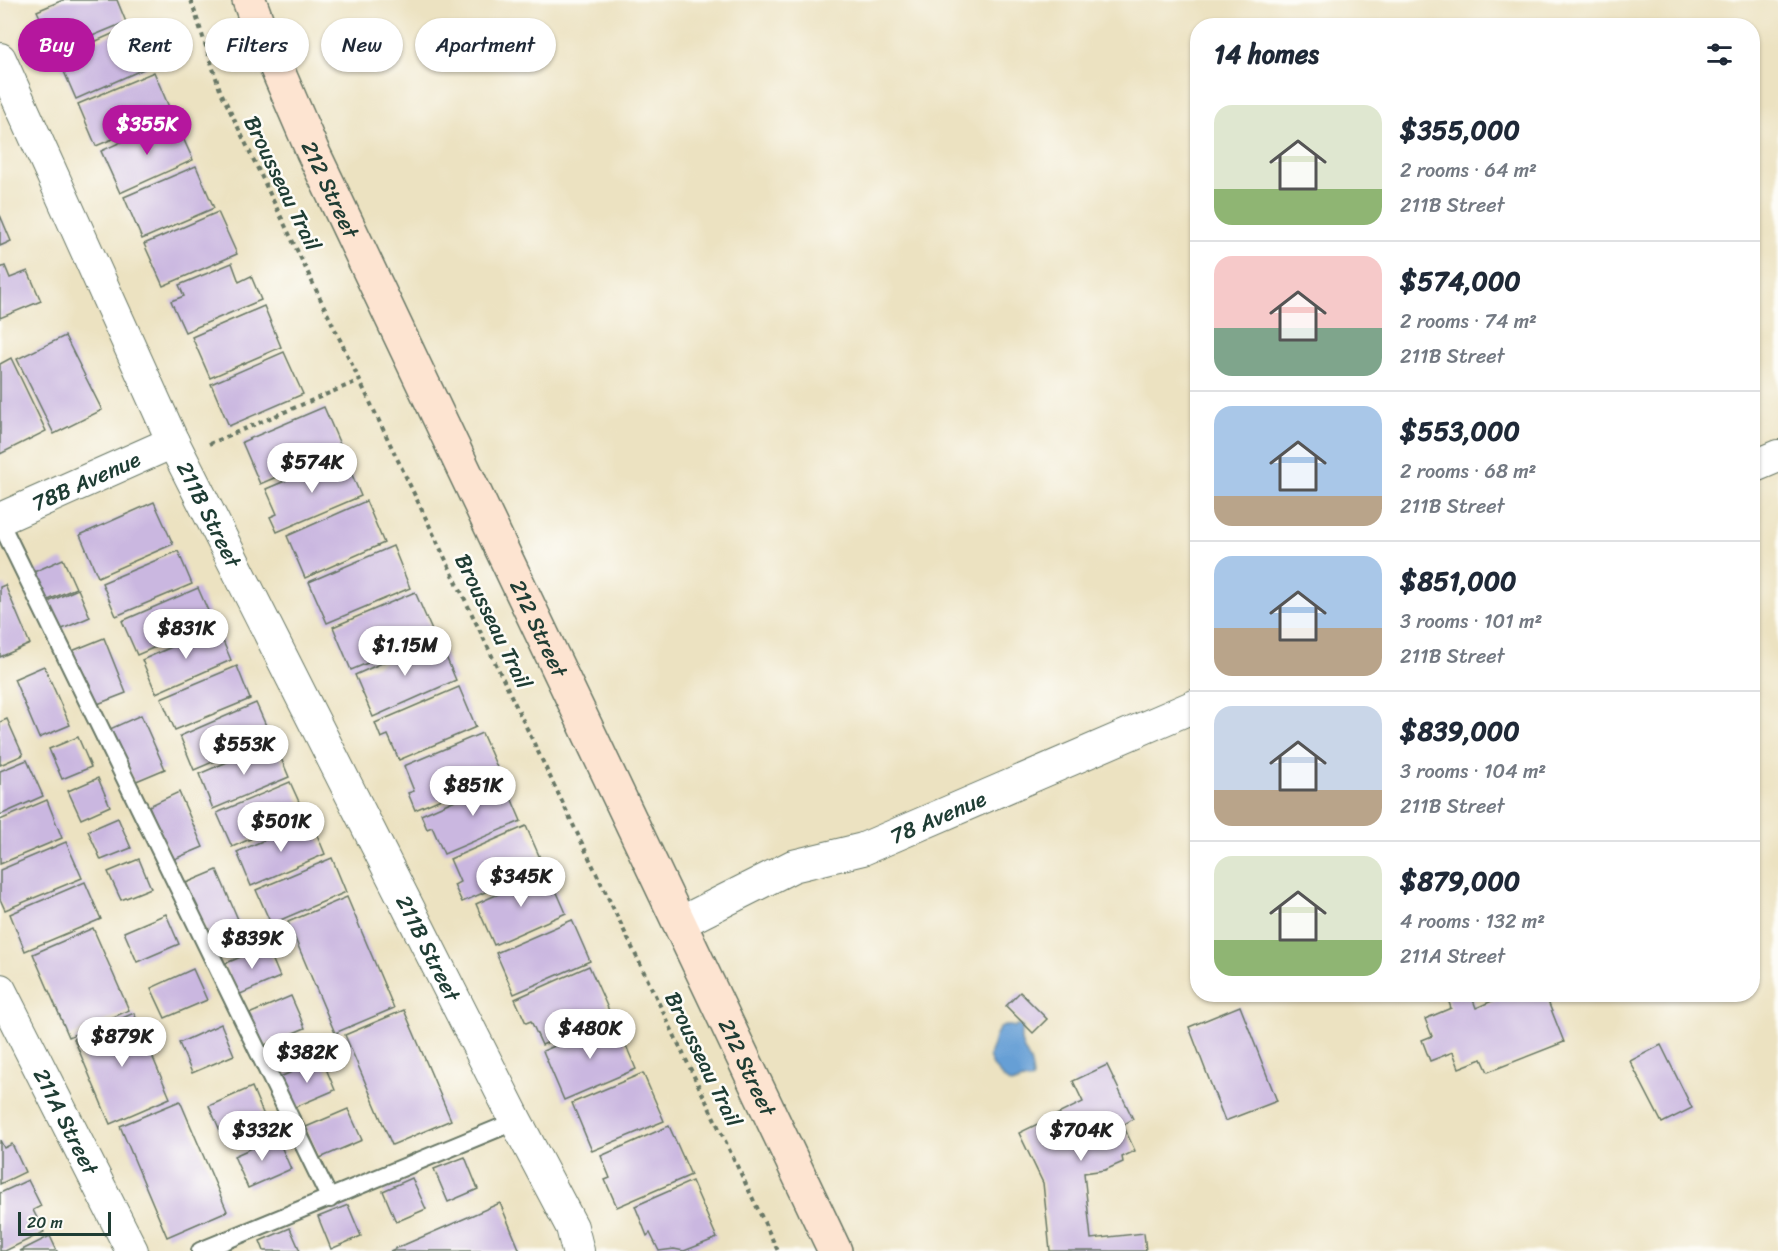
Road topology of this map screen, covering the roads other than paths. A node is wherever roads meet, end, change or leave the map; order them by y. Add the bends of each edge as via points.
1 (249, 0) edge
2 (0, 58) edge
3 (172, 442) junction
4 (1778, 456) edge
5 (1760, 464) edge
6 (0, 520) edge
7 (1190, 708) edge
8 (680, 922) junction
9 (0, 990) edge
10 (516, 1121) junction
11 (330, 1199) junction
12 (132, 1251) edge
13 (200, 1251) edge
14 (578, 1251) edge
15 (835, 1251) edge

1 - 8 street, 212 Street via 316,160
2 - 3 street, 211B Street
3 - 6 street, 78B Avenue
3 - 10 street, 211B Street
4 - 5 street
6 - 11 lane
7 - 8 street, 78 Avenue via 863,849 793,866
8 - 15 street, 212 Street
9 - 12 street, 211A Street
10 - 11 lane
10 - 14 street, 211B Street via 572,1227
11 - 13 lane

